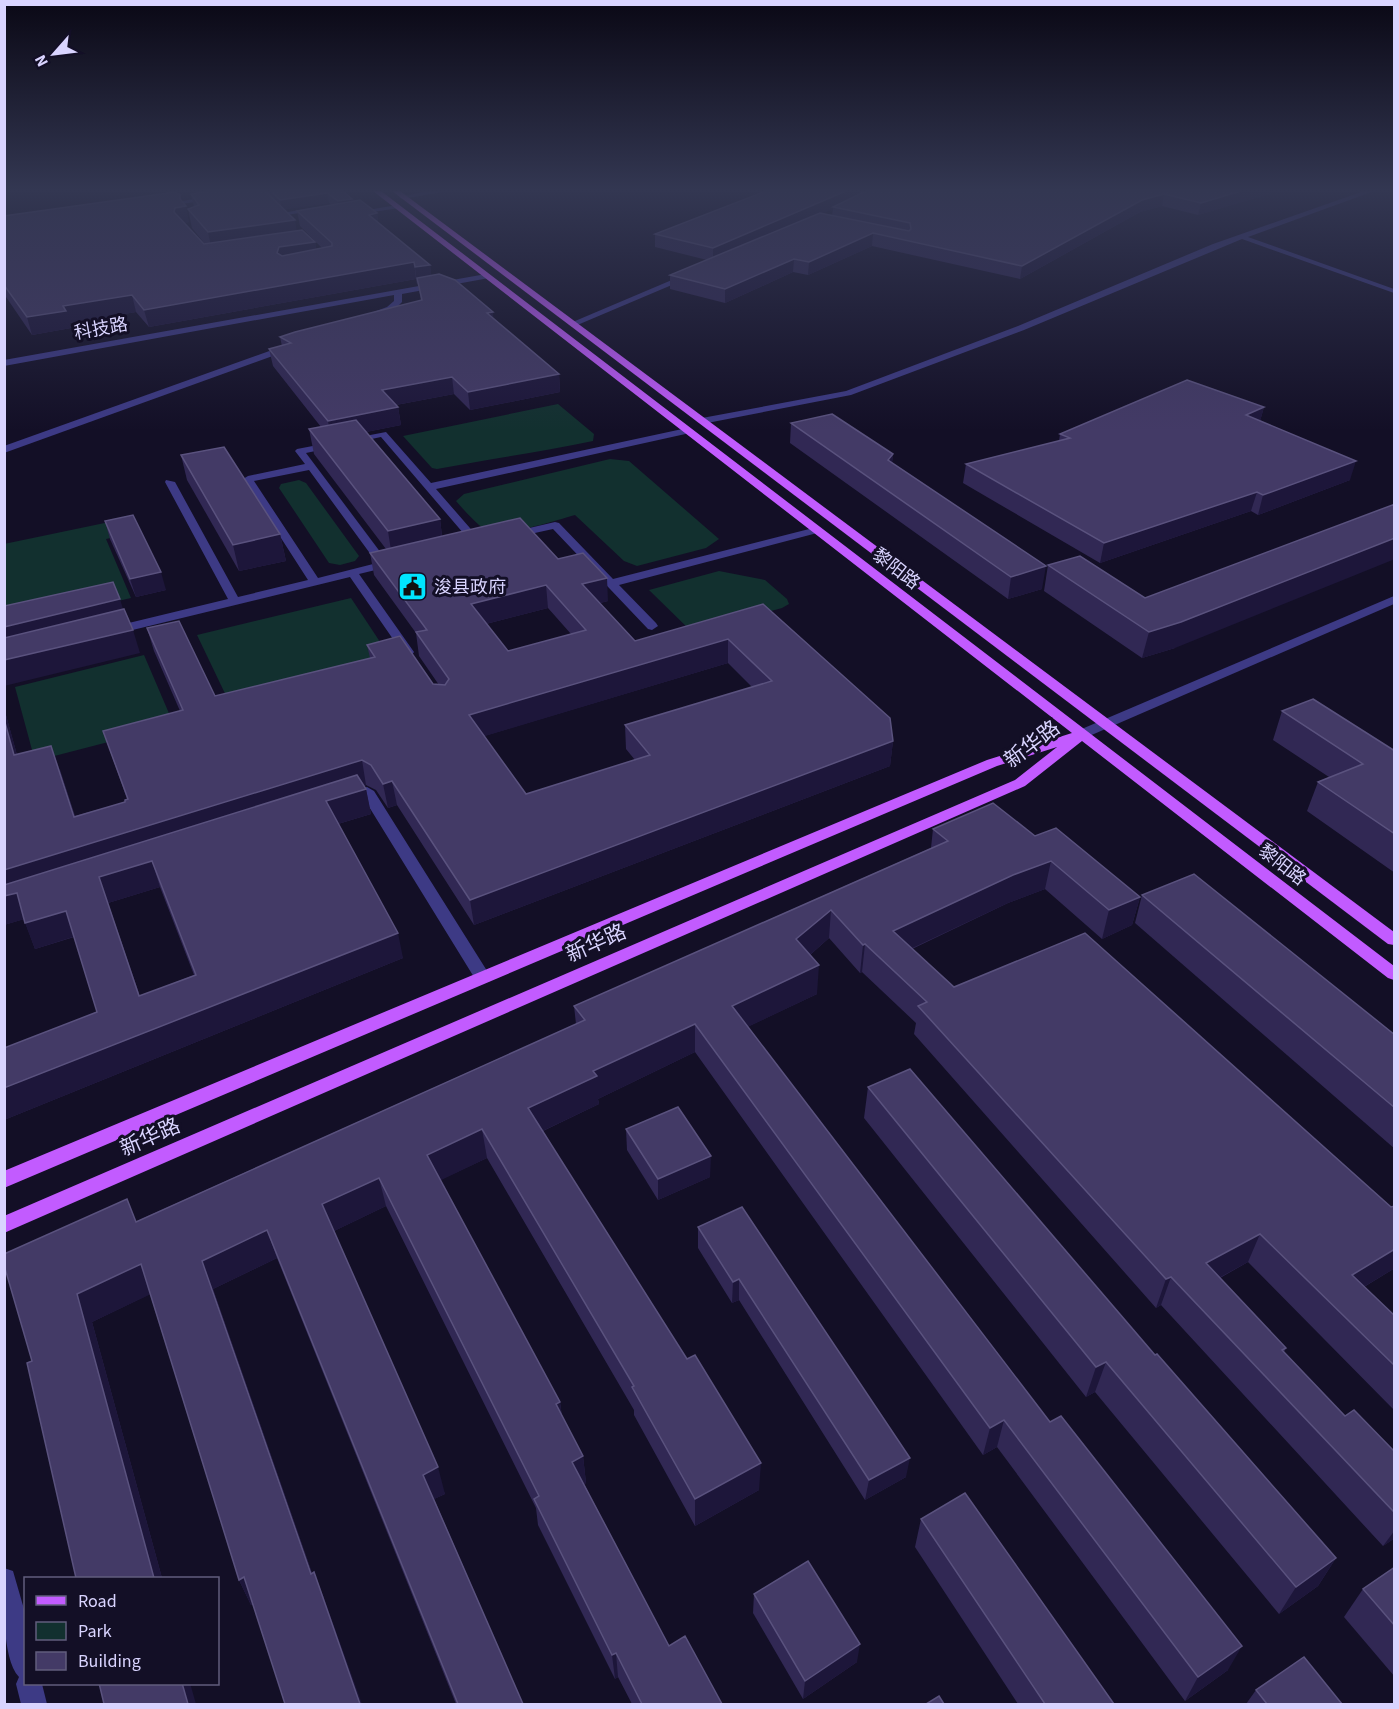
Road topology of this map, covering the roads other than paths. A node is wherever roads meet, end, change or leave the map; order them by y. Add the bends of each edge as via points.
1 (480, 271) edge
2 (497, 271) edge
3 (1157, 271) edge
4 (1338, 271) edge
5 (699, 272) edge
6 (486, 276) junction
7 (1395, 291) edge
8 (398, 292) junction
9 (367, 317) edge
10 (572, 324) junction
11 (300, 343) edge
12 (4, 363) edge
13 (702, 421) junction
14 (687, 431) junction
15 (4, 450) edge
16 (312, 466) junction
17 (170, 482) dead end
18 (429, 487) junction
19 (817, 530) junction
20 (407, 559) edge
21 (384, 565) junction
22 (352, 572) junction
23 (314, 581) junction
24 (611, 583) junction
25 (234, 600) junction
26 (1395, 600) edge
27 (652, 626) dead end
28 (105, 633) edge
29 (417, 666) edge
30 (1106, 724) junction
31 (1082, 734) junction
32 (333, 802) edge
33 (1395, 940) edge
34 (1395, 974) edge
35 (483, 978) junction
36 (4, 1180) edge
37 (4, 1225) edge
38 (4, 1580) edge
39 (24, 1659) edge
40 (29, 1685) edge
41 (34, 1704) edge

1 - 6 main road, 黎阳路
2 - 10 main road, 黎阳路
3 - 13 street via 1022,328 848,393
4 - 7 street
5 - 10 street
6 - 8 street, 科技路
6 - 14 main road, 黎阳路
8 - 9 street via 398,302 390,309
8 - 12 street, 科技路
10 - 13 main road, 黎阳路
11 - 15 street
13 - 30 main road, 黎阳路
14 - 18 street
14 - 19 main road, 黎阳路
16 - 18 street via 300,451 384,435
16 - 21 street
16 - 23 street via 248,479
17 - 25 street
18 - 24 street via 482,542 555,525
19 - 24 street
19 - 31 main road, 黎阳路
20 - 21 street
21 - 22 street
22 - 23 street
22 - 29 street
23 - 25 street
24 - 27 street
25 - 28 street
26 - 30 street
30 - 31 street
30 - 33 main road, 黎阳路
31 - 34 main road, 黎阳路
31 - 35 main road, 新华路 via 992,763
31 - 37 main road, 新华路 via 1020,783
32 - 35 street via 368,791
35 - 36 main road, 新华路
38 - 39 street
40 - 41 street

